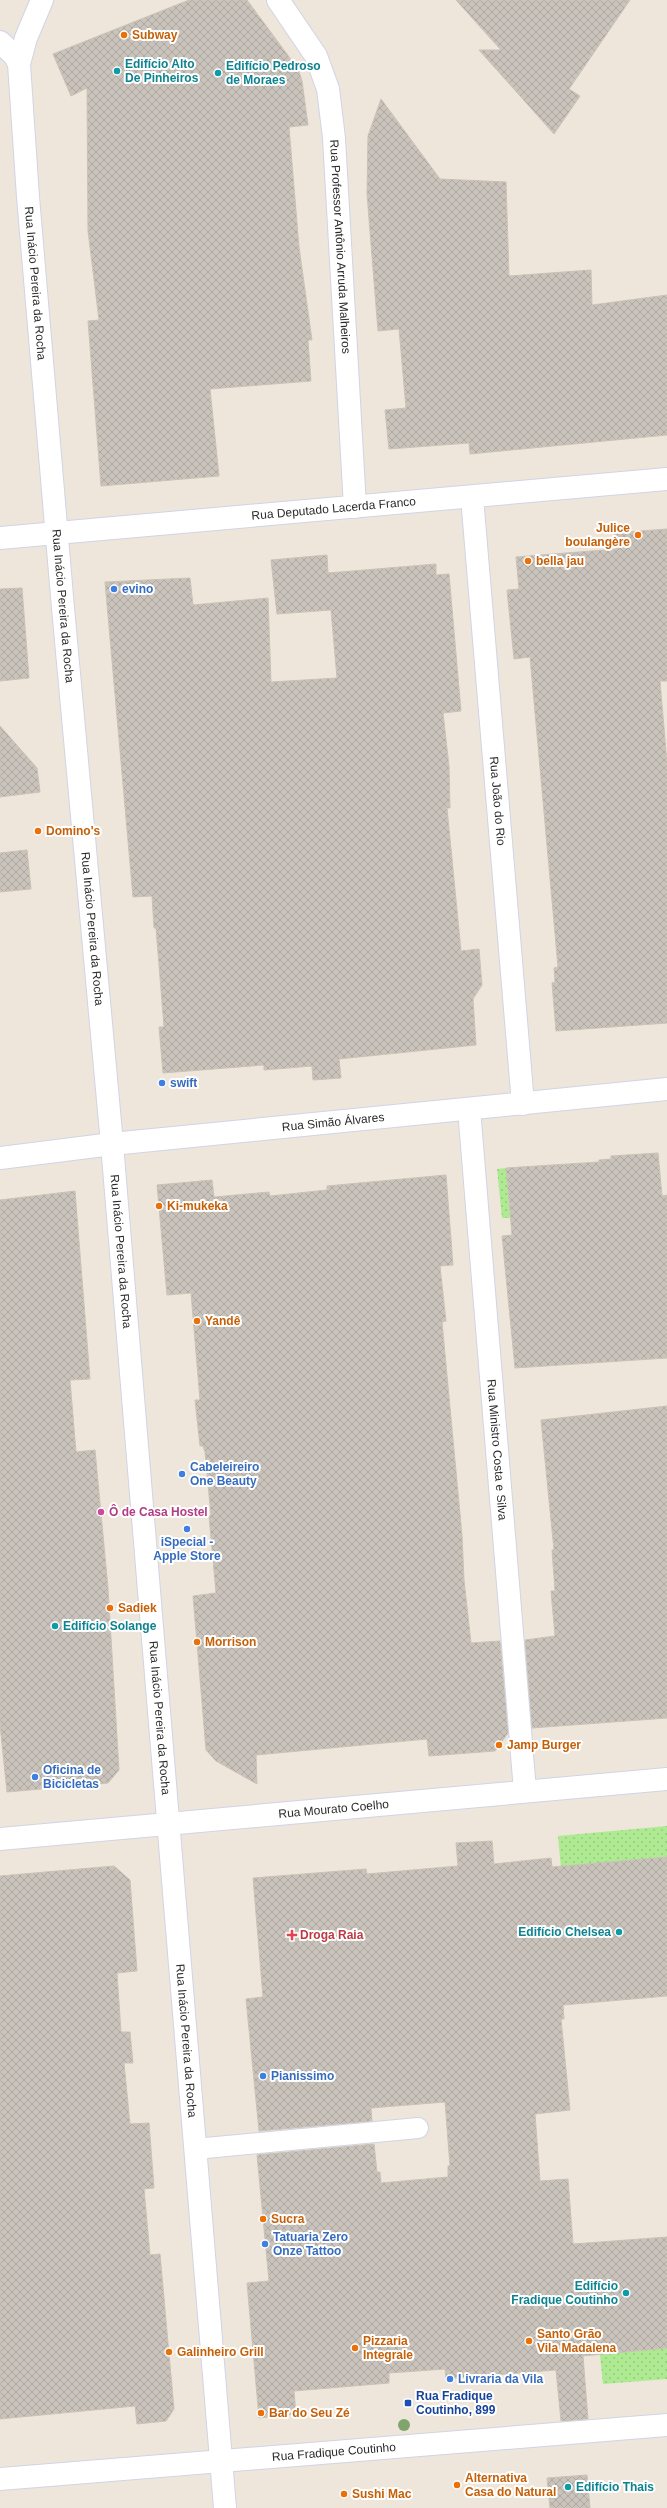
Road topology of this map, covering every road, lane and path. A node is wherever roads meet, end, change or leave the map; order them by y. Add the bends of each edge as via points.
1 (42, 0) edge
2 (278, 0) edge
3 (0, 42) edge
4 (19, 64) junction
5 (667, 479) edge
6 (472, 497) junction
7 (355, 507) junction
8 (56, 534) junction
9 (0, 538) edge
10 (667, 1089) edge
11 (523, 1104) junction
12 (469, 1109) junction
13 (112, 1144) junction
14 (0, 1158) edge
15 (667, 1779) edge
16 (525, 1791) junction
17 (167, 1823) junction
18 (0, 1839) edge
19 (418, 2128) dead end
20 (195, 2149) junction
21 (667, 2425) edge
22 (221, 2463) junction
23 (0, 2479) edge
24 (225, 2508) edge

1 - 4 street, Rua Inácio Pereira da Rocha via 26,38
2 - 7 street, Rua Professor Antônio Arruda Malheiros via 316,56 328,90 334,138
3 - 4 street via 15,56
4 - 8 street, Rua Inácio Pereira da Rocha
5 - 6 street, Rua Deputado Lacerda Franco
6 - 7 street, Rua Deputado Lacerda Franco
6 - 11 street, Rua João do Rio
7 - 8 street, Rua Deputado Lacerda Franco
8 - 9 street, Rua Deputado Lacerda Franco
8 - 13 street, Rua Inácio Pereira da Rocha
10 - 11 street, Rua Simão Álvares
11 - 12 street, Rua Simão Álvares
12 - 13 street, Rua Simão Álvares
12 - 16 street, Rua Ministro Costa e Silva
13 - 14 street, Rua Simão Álvares
13 - 17 street, Rua Inácio Pereira da Rocha
15 - 16 street, Rua Mourato Coelho
16 - 17 street, Rua Mourato Coelho
17 - 18 street, Rua Mourato Coelho
17 - 20 street, Rua Inácio Pereira da Rocha
19 - 20 lane
20 - 22 street, Rua Inácio Pereira da Rocha
21 - 22 street, Rua Fradique Coutinho
22 - 23 street, Rua Fradique Coutinho
22 - 24 street, Rua Inácio Pereira da Rocha

